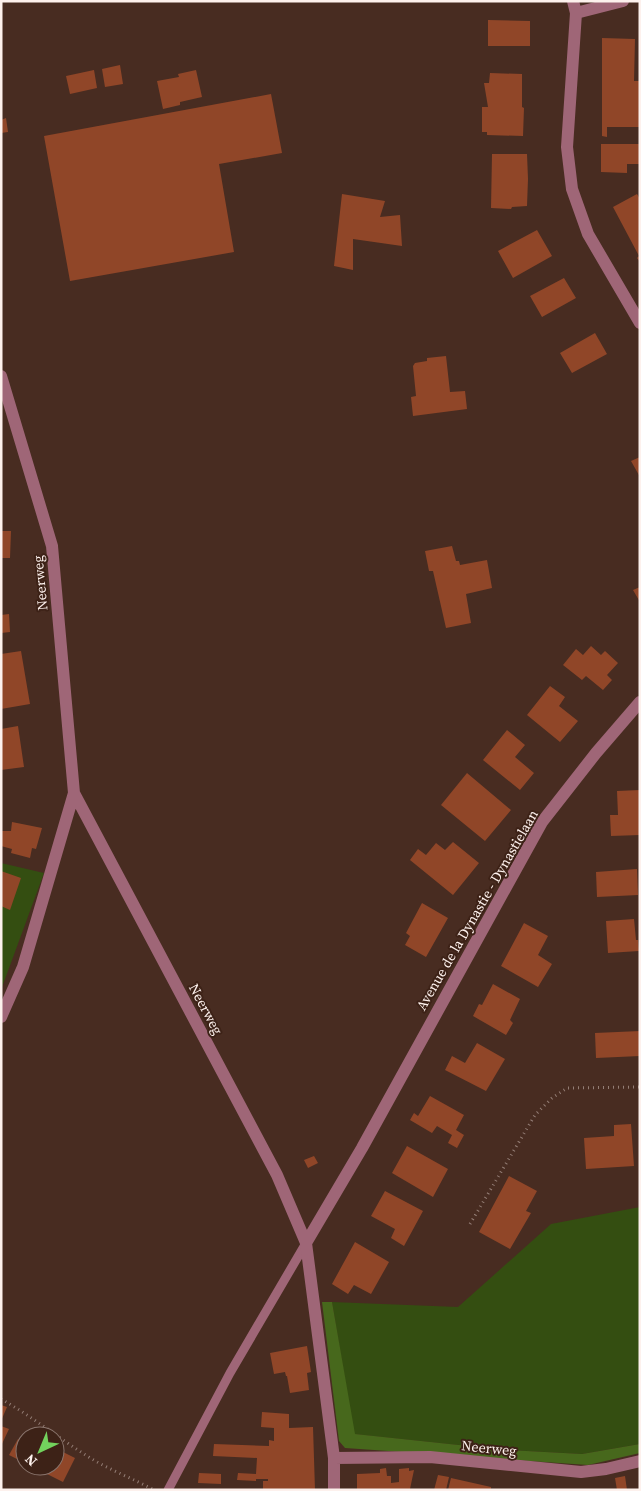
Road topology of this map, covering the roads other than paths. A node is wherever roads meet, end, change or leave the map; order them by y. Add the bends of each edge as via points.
1 (623, 1) edge
2 (574, 7) edge
3 (640, 323) edge
4 (1, 376) edge
5 (640, 702) edge
6 (74, 793) junction
7 (1, 1017) edge
8 (306, 1242) junction
9 (334, 1458) junction
10 (640, 1461) edge
11 (168, 1490) edge
12 (334, 1490) edge

1 - 2 street
2 - 3 street via 568,147 572,189 588,234
4 - 6 street, Neerweg via 52,546
5 - 8 street, Avenue de la Dynastie - Dynastielaan via 542,822 362,1148
6 - 7 street, Neerweg via 23,966
6 - 8 street, Neerweg via 277,1175
8 - 9 street, Neerweg
8 - 11 lane via 230,1373
9 - 10 street, Neerweg via 430,1457 581,1472
9 - 12 street, Neerweg

